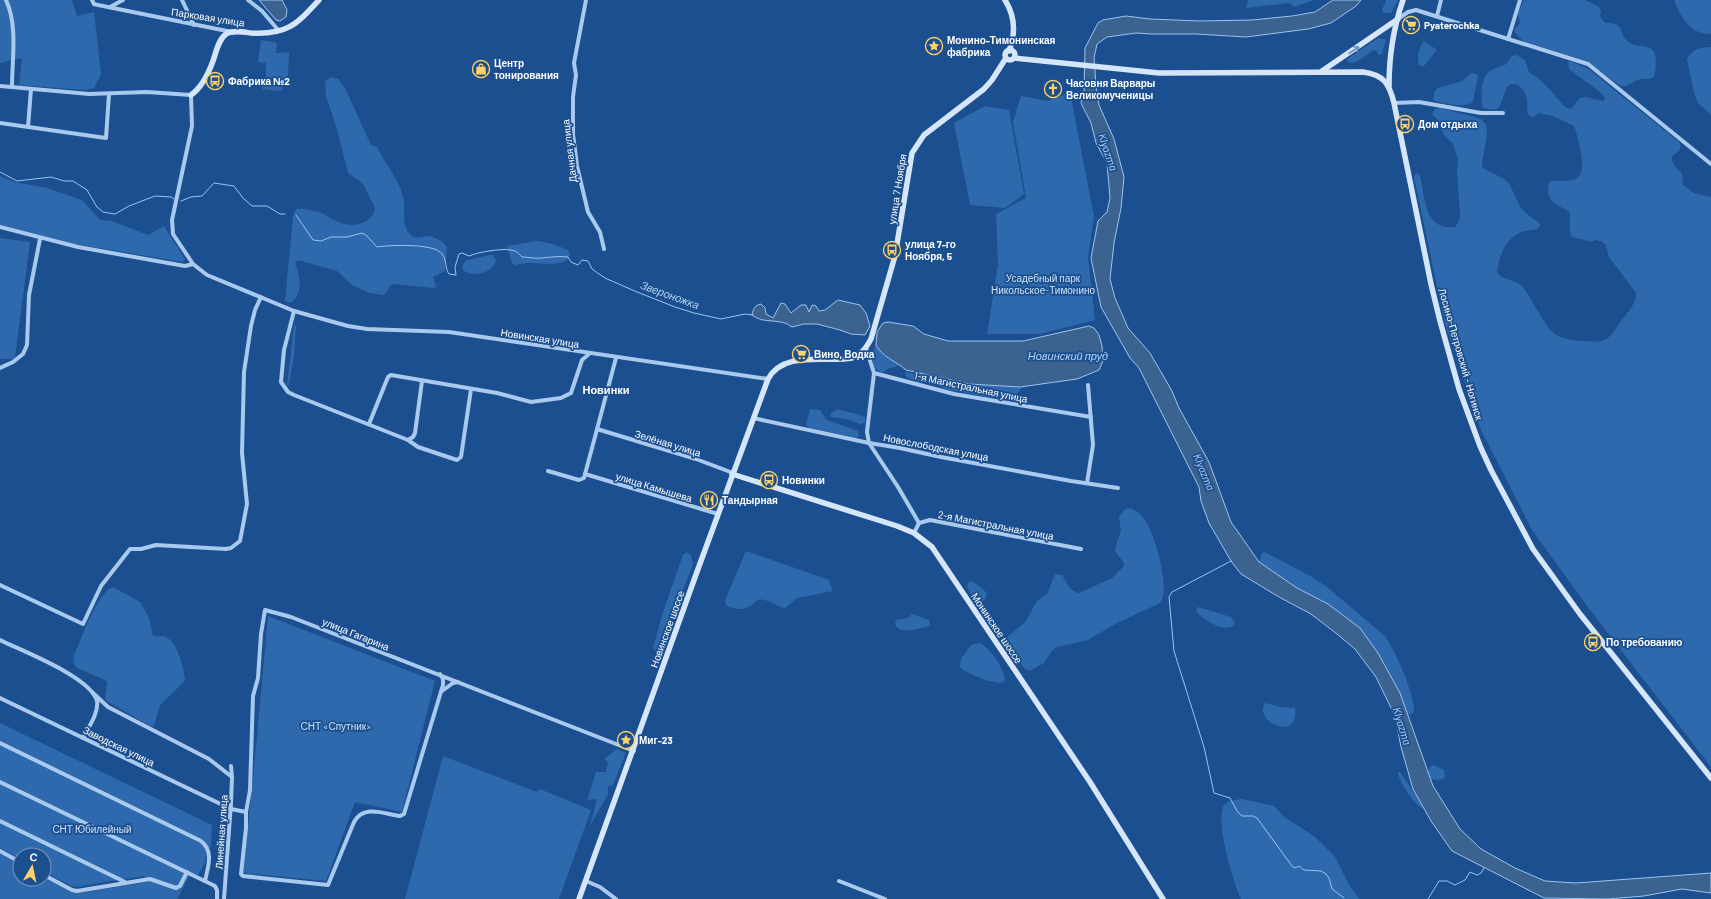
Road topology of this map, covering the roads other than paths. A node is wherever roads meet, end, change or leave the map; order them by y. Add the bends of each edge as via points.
1 (6, 0) edge
2 (123, 0) edge
3 (182, 0) edge
4 (248, 0) edge
5 (320, 0) edge
6 (586, 0) edge
7 (1005, 0) edge
8 (1403, 0) edge
9 (1441, 0) edge
10 (1520, 0) edge
11 (93, 2) edge
12 (109, 7) junction
13 (1437, 16) junction
14 (1398, 19) junction
15 (194, 25) junction
16 (279, 31) junction
17 (232, 32) junction
18 (1508, 39) junction
19 (1013, 41) junction
20 (1009, 50) junction
21 (1006, 58) junction
22 (1014, 58) junction
23 (1390, 63) junction
24 (1002, 64) junction
25 (1321, 71) junction
26 (1375, 74) junction
27 (0, 86) edge
28 (1389, 86) junction
29 (12, 87) junction
30 (31, 89) junction
31 (109, 94) junction
32 (191, 95) junction
33 (1394, 103) junction
34 (1503, 113) dead end
35 (0, 123) edge
36 (28, 127) junction
37 (1711, 164) edge
38 (0, 227) edge
39 (40, 238) junction
40 (604, 249) dead end
41 (193, 264) junction
42 (261, 297) junction
43 (294, 311) junction
44 (866, 348) junction
45 (578, 352) junction
46 (589, 354) junction
47 (616, 358) junction
48 (582, 360) junction
49 (0, 368) edge
50 (874, 373) junction
51 (768, 378) junction
52 (422, 381) junction
53 (1088, 384) dead end
54 (471, 389) junction
55 (1091, 417) junction
56 (753, 418) junction
57 (369, 424) junction
58 (597, 429) junction
59 (408, 440) junction
60 (869, 443) junction
61 (548, 471) dead end
62 (585, 474) junction
63 (732, 474) junction
64 (1087, 483) junction
65 (1118, 488) dead end
66 (718, 514) junction
67 (919, 523) junction
68 (914, 533) junction
69 (1081, 549) dead end
70 (0, 585) edge
71 (0, 640) edge
72 (440, 674) junction
73 (460, 682) junction
74 (441, 691) junction
75 (93, 693) junction
76 (0, 698) edge
77 (84, 738) junction
78 (0, 743) edge
79 (634, 751) junction
80 (231, 766) dead end
81 (232, 777) junction
82 (1711, 778) edge
83 (0, 782) edge
84 (231, 809) junction
85 (246, 812) junction
86 (0, 821) edge
87 (0, 851) edge
88 (12, 858) edge
89 (187, 872) junction
90 (52, 879) edge
91 (839, 880) dead end
92 (205, 881) junction
93 (586, 881) junction
94 (125, 882) junction
95 (218, 899) edge
96 (224, 899) edge
97 (579, 899) edge
98 (616, 899) edge
99 (885, 899) edge
100 (1163, 899) edge

1 - 29 street via 13,35
2 - 12 street
3 - 15 street
4 - 16 street via 262,11
5 - 16 main road, Парковая улица via 296,24
6 - 40 street, Дачная улица via 574,63 576,75 573,134 577,166 588,212 600,232
7 - 19 main road via 1012,18
8 - 14 main road
9 - 13 street
10 - 18 street
11 - 12 street, Парковая улица
12 - 15 street, Парковая улица
13 - 14 street via 1412,10
13 - 18 street
14 - 23 main road
25 -> 14 main road
15 - 17 street, Парковая улица
16 - 17 main road, Парковая улица
17 - 32 main road via 226,34 220,42 213,63
18 - 37 street via 1588,64
19 - 20 main road
19 - 24 main road
20 - 21 main road
20 - 22 main road via 1014,53
21 - 22 main road
21 - 24 main road, улица 7 Ноября
22 - 25 main road via 1159,73
23 - 26 main road via 1386,70
23 - 28 main road
24 - 44 main road, улица 7 Ноября via 984,89 924,135 915,147 910,158 896,251 871,339
25 - 26 main road
26 - 28 main road
27 - 29 street
28 - 33 main road, Лосино-Петровский - Ногинск
29 - 30 street
30 - 31 street
30 - 36 street
31 - 32 street via 147,92
31 - 36 street via 106,138
32 - 41 street, Новинская улица via 192,126 171,227
33 - 34 street via 1419,102 1481,113
33 - 82 main road, Лосино-Петровский - Ногинск via 1440,320 1462,396 1488,464 1537,555 1580,614
35 - 36 street
38 - 39 street
39 - 41 street via 185,266
39 - 49 street via 29,300 27,345 13,362
41 - 42 street, Новинская улица via 212,278
42 - 43 street, Новинская улица
42 - 70 street via 250,326 244,372 242,453 248,504 240,541 226,549 156,545 130,549 101,586 82,624
43 - 45 street, Новинская улица via 359,328 449,332
43 - 57 street via 284,350 281,382 288,392 294,395
44 - 50 street
44 - 51 main road, Новинское шоссе via 852,358 793,361 778,368
45 - 46 street, Новинская улица
45 - 48 street
46 - 47 street, Новинская улица
46 - 48 street
47 - 51 street, Новинская улица
47 - 58 street
48 - 54 street via 573,390 561,398 531,402
50 - 55 street, 1-я Магистральная улица via 954,394
50 - 60 street via 867,432
51 - 56 main road, Новинское шоссе
52 - 54 street
52 - 57 street via 389,376
52 - 59 street via 415,433 414,437
53 - 55 street
54 - 59 street via 462,455 459,460 418,447
55 - 64 street via 1093,445
56 - 60 street, Новослободская улица
56 - 63 main road, Новинское шоссе
57 - 59 street
58 - 62 street
58 - 63 street, Зелёная улица via 696,459
60 - 64 street, Новослободская улица
60 - 67 street
61 - 62 street via 580,480
62 - 66 street, улица Камышева
63 - 66 main road, Новинское шоссе
63 - 68 main road, Монинское шоссе
64 - 65 street, Новослободская улица
66 - 79 main road, Новинское шоссе
67 - 68 street
67 - 69 street, 2-я Магистральная улица via 930,520
68 - 100 main road, Монинское шоссе via 937,554 1090,782
71 - 75 street via 76,677
72 - 73 street, улица Гагарина
72 - 74 street via 443,679
72 - 85 street, улица Гагарина via 291,617 266,610 261,634 258,678 253,696 250,790
73 - 74 street via 453,683
73 - 79 street, улица Гагарина
74 - 85 street via 404,814 400,816 368,811 359,815 328,885 243,876 240,872
75 - 77 street via 97,701 96,711
75 - 81 street via 108,707 208,759
76 - 77 street, Заводская улица
77 - 84 street, Заводская улица
78 - 92 street via 201,841 209,853
79 - 93 main road, Новинское шоссе
80 - 81 street, Линейная улица
81 - 84 street, Линейная улица
83 - 89 street
84 - 85 street, Заводская улица
84 - 96 street, Линейная улица
86 - 94 street
87 - 88 street
89 - 92 street
89 - 94 street via 180,886 176,888 152,879
90 - 94 street via 75,891
91 - 99 street
92 - 95 street via 216,887
93 - 97 main road, Новинское шоссе
93 - 98 street via 600,887

